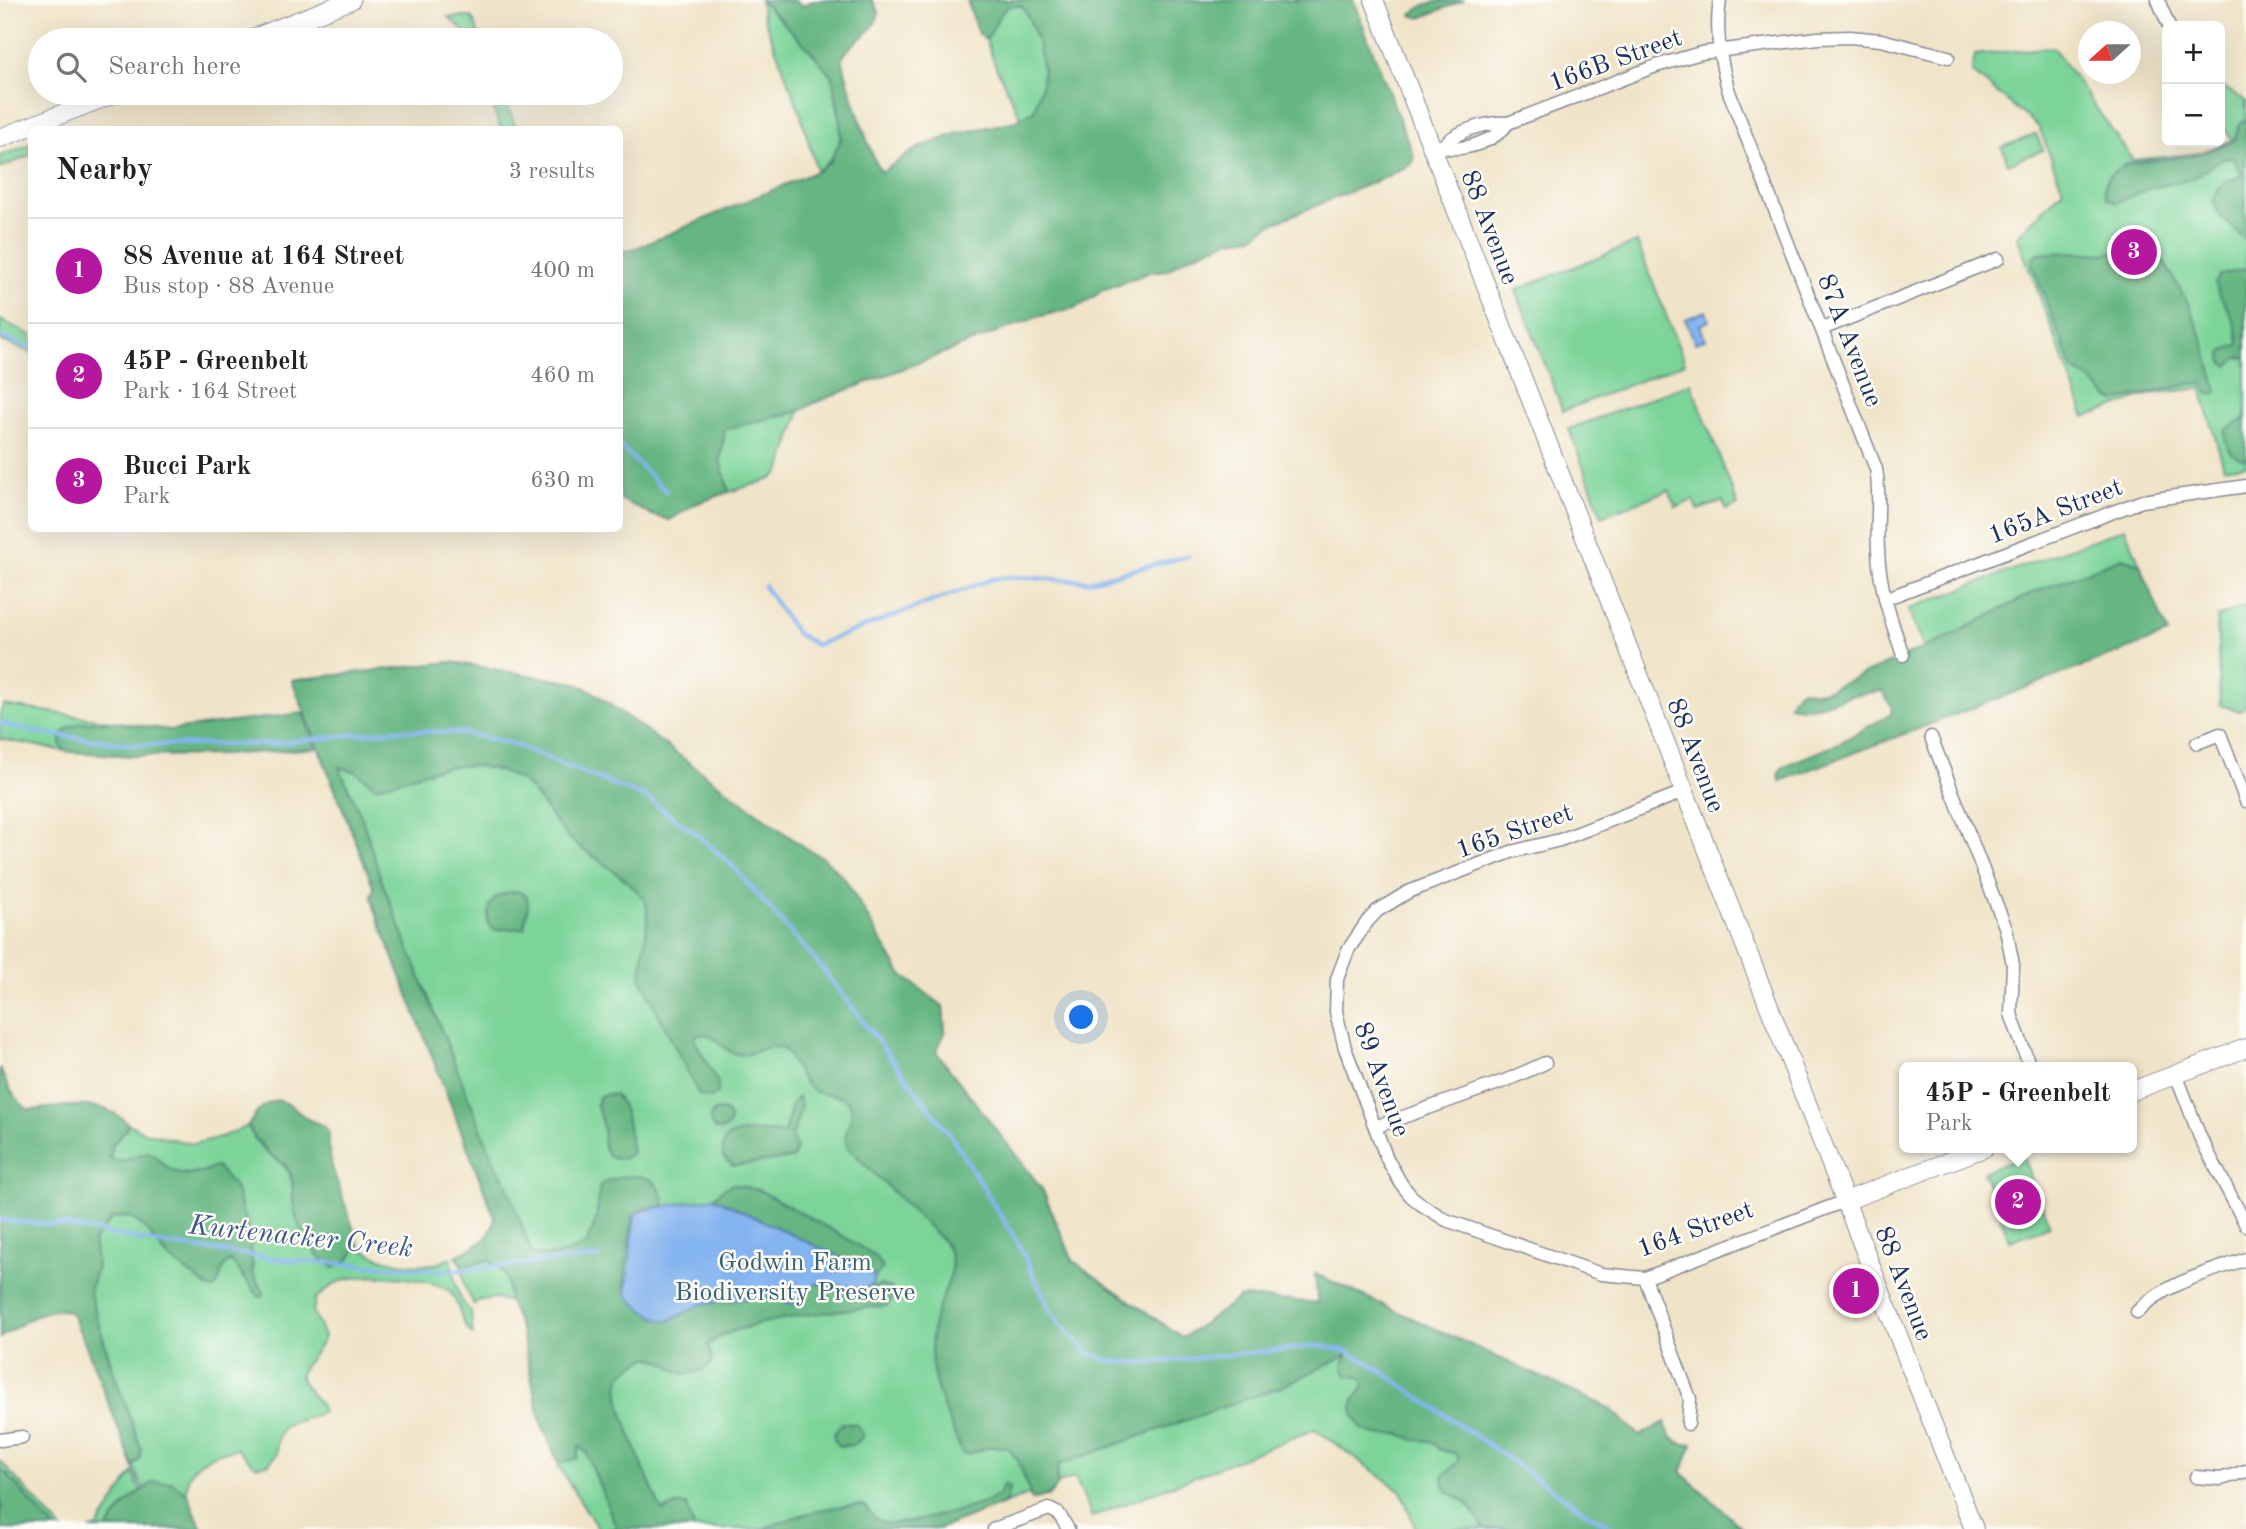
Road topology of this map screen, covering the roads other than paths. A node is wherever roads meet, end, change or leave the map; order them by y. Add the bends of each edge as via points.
1 (351, 0) edge
2 (1374, 0) edge
3 (1720, 0) edge
4 (2158, 0) edge
5 (2166, 21) edge
6 (280, 28) edge
7 (1720, 50) junction
8 (1948, 57) dead end
9 (85, 105) edge
10 (1508, 123) junction
11 (31, 126) edge
12 (28, 127) edge
13 (0, 138) edge
14 (1438, 149) junction
15 (1998, 258) dead end
16 (1822, 329) junction
17 (2246, 486) edge
18 (1885, 599) junction
19 (1903, 654) dead end
20 (1931, 737) dead end
21 (2197, 743) dead end
22 (1683, 792) junction
23 (2246, 801) edge
24 (1367, 922) joint
25 (2246, 1048) edge
26 (2028, 1062) edge
27 (1545, 1063) dead end
28 (2176, 1074) junction
29 (2137, 1089) edge
30 (1375, 1127) junction
31 (1971, 1153) edge
32 (1845, 1201) junction
33 (1422, 1205) joint
34 (2246, 1225) edge
35 (2246, 1259) edge
36 (1645, 1278) junction
37 (2137, 1312) dead end
38 (1689, 1424) dead end
39 (22, 1437) dead end
40 (0, 1440) edge
41 (2246, 1471) edge
42 (2196, 1477) dead end
43 (994, 1529) edge
44 (1068, 1529) edge
45 (1974, 1529) edge

1 - 6 main road
2 - 14 main road, 88 Avenue
3 - 7 street, 87A Avenue
4 - 5 street
7 - 8 street, 166B Street via 1858,37
7 - 10 street, 166B Street via 1656,66
7 - 16 street, 87A Avenue via 1729,92
9 - 11 main road
10 - 14 street, 166B Street via 1494,121 1453,137
10 - 14 street, 166B Street via 1501,134 1457,150
12 - 13 main road
14 - 22 main road, 88 Avenue
15 - 16 street
16 - 18 street, 87A Avenue via 1876,469 1878,549
17 - 18 street, 165A Street via 2143,501
18 - 19 street, 87A Avenue
20 - 26 street via 2006,929 2013,965 2011,1014
21 - 23 street via 2220,734
22 - 24 street, 165 Street via 1408,892
22 - 32 main road, 88 Avenue
24 - 30 street, 89 Avenue via 1348,950 1337,979 1336,1012
25 - 28 main road
27 - 30 street
28 - 29 main road
28 - 34 street via 2200,1137
30 - 33 street, 89 Avenue via 1394,1172
31 - 32 main road, 164 Street
32 - 36 street, 164 Street
32 - 45 main road, 88 Avenue
33 - 36 street, 164 Street via 1446,1220 1601,1274
35 - 37 street via 2170,1287
36 - 38 street via 1690,1399
39 - 40 street
41 - 42 street via 2221,1479
43 - 44 street via 1044,1510 1056,1511

